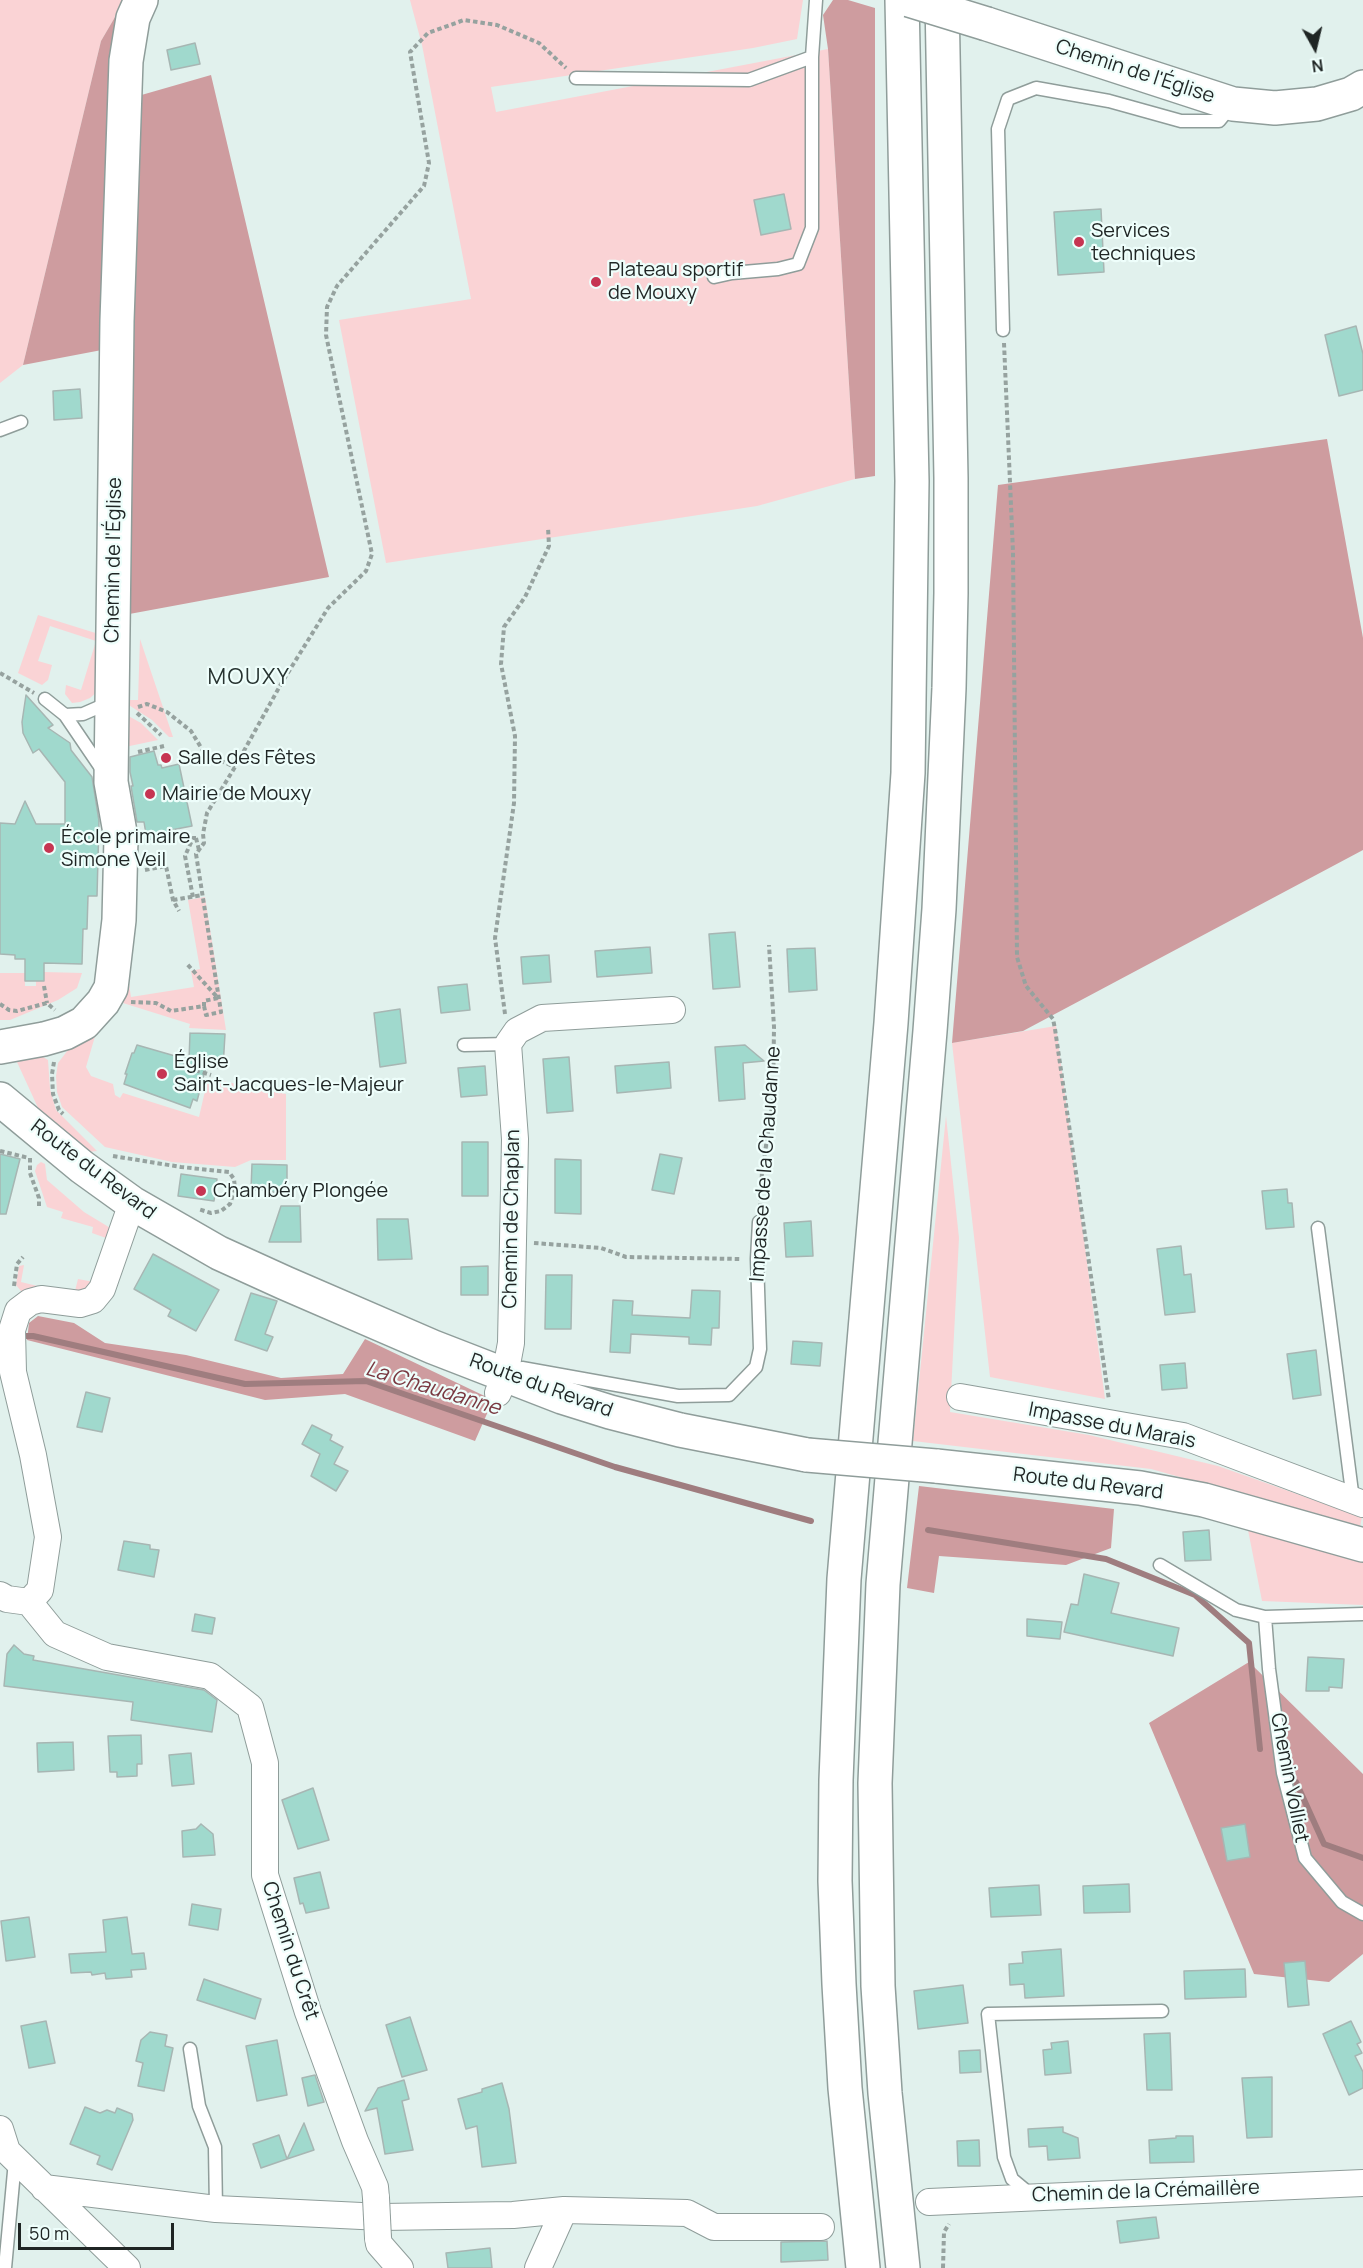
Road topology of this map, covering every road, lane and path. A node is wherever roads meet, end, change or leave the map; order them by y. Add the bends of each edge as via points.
1 (141, 0) edge
2 (816, 0) edge
3 (902, 0) edge
4 (909, 0) edge
5 (942, 0) edge
6 (812, 57) junction
7 (576, 78) joint
8 (1363, 87) edge
9 (1233, 104) junction
10 (714, 278) dead end
11 (1003, 330) joint
12 (21, 422) dead end
13 (0, 430) edge
14 (548, 526) dead end
15 (0, 673) edge
16 (110, 697) junction
17 (45, 699) joint
18 (65, 715) junction
19 (160, 735) dead end
20 (235, 767) junction
21 (111, 782) junction
22 (199, 850) junction
23 (168, 880) dead end
24 (202, 895) junction
25 (193, 897) junction
26 (173, 900) junction
27 (179, 911) dead end
28 (769, 945) dead end
29 (187, 964) dead end
30 (44, 986) dead end
31 (111, 988) junction
32 (218, 998) junction
33 (48, 1003) junction
34 (0, 1004) edge
35 (63, 1005) dead end
36 (204, 1006) junction
37 (55, 1010) junction
38 (672, 1010) dead end
39 (46, 1014) dead end
40 (512, 1037) junction
41 (464, 1045) dead end
42 (0, 1047) edge
43 (180, 1049) dead end
44 (59, 1055) dead end
45 (211, 1075) dead end
46 (0, 1099) edge
47 (46, 1137) junction
48 (0, 1151) edge
49 (114, 1162) dead end
50 (132, 1203) junction
51 (39, 1206) dead end
52 (194, 1208) dead end
53 (759, 1222) joint
54 (1318, 1227) dead end
55 (511, 1242) junction
56 (757, 1259) junction
57 (501, 1384) junction
58 (960, 1397) dead end
59 (1112, 1424) junction
60 (1358, 1502) edge
61 (1363, 1545) edge
62 (1160, 1565) dead end
63 (0, 1595) edge
64 (29, 1602) junction
65 (1363, 1614) edge
66 (1265, 1617) junction
67 (1363, 1914) edge
68 (1162, 2010) dead end
69 (190, 2049) dead end
70 (0, 2129) edge
71 (15, 2159) junction
72 (1363, 2183) edge
73 (44, 2188) junction
74 (1034, 2197) junction
75 (964, 2200) junction
76 (929, 2202) dead end
77 (6, 2203) edge
78 (216, 2209) junction
79 (564, 2210) junction
80 (821, 2227) dead end
81 (5, 2268) edge
82 (127, 2268) edge
83 (400, 2268) edge
84 (538, 2268) edge
85 (863, 2268) edge
86 (903, 2268) edge
87 (943, 2268) edge

1 - 16 main road, Chemin de l'Église via 133,18 126,61
2 - 6 lane
3 - 85 main road via 912,481 908,773 844,1579 836,1780 839,1984
4 - 9 main road, Chemin de l'Église, bridge
5 - 86 main road via 951,490 949,676 939,909 883,1584 875,1783 879,1998
6 - 7 lane via 749,81
6 - 10 lane via 812,228 798,264
7 - 20 path via 539,43 497,26 464,20 428,33 410,52 429,163 424,186 338,286 327,307 326,334 372,554 366,571 328,608 280,684
8 - 9 main road, Chemin de l'Église via 1317,104 1275,108
9 - 11 lane via 1220,121 1181,121 1109,101 1036,88 1008,99 998,129
11 - 59 path via 1013,552 1017,957 1026,986 1053,1019
12 - 13 lane
14 - 40 path via 549,546 525,597 504,627 501,664 515,736 514,803 495,938 506,1021
15 - 17 path
16 - 18 lane via 83,714
16 - 21 main road, Chemin de l'Église
17 - 18 lane
18 - 21 lane
19 - 20 path via 131,709 147,704 167,712 191,731 205,754
20 - 22 path via 207,813 204,843
21 - 31 main road, Chemin de l'Église via 121,838 119,920
22 - 24 path via 196,854
22 - 25 path via 193,838 185,856
23 - 26 path
24 - 25 path
24 - 32 path
25 - 26 path
26 - 27 path
28 - 53 path, Impasse de la Chaudanne via 774,1027 772,1100
29 - 32 path
30 - 33 path
31 - 36 path via 119,990 119,1001 148,1001 171,1011
31 - 42 main road, Chemin de l'Église via 104,1002 84,1023 65,1033
32 - 36 path via 204,1000
32 - 36 path via 221,1012 206,1015
33 - 34 path via 17,1011
33 - 37 path
35 - 37 path
37 - 39 path
38 - 40 street via 542,1017
40 - 41 lane
40 - 55 street, Chemin de Chaplan via 515,1139
43 - 45 path via 185,1067
44 - 47 path via 52,1074 59,1110
46 - 47 main road, Route du Revard
47 - 48 path
47 - 50 main road, Route du Revard
47 - 51 path via 30,1173
49 - 52 path via 105,1155 229,1172 235,1189 230,1204 211,1213
50 - 57 main road, Route du Revard via 219,1252 434,1347
50 - 64 street via 102,1289 93,1300 80,1304 41,1299 30,1302 14,1329 13,1372 48,1537 40,1590
53 - 56 lane, Impasse de la Chaudanne
54 - 60 lane
55 - 56 path via 601,1248 626,1257
55 - 57 street, Chemin de Chaplan via 511,1343
56 - 57 lane, Impasse de la Chaudanne via 760,1349 756,1367 729,1395 678,1396 524,1367
57 - 61 main road, Route du Revard, bridge via 680,1430 807,1455 1140,1488 1204,1500
58 - 59 street, Impasse du Marais
59 - 60 street, Impasse du Marais via 1183,1436
62 - 66 lane via 1236,1610
63 - 64 street
64 - 83 street, Chemin du Crêt, bridge via 55,1634 107,1657 210,1676 250,1707 265,1764 265,1875 308,2012 375,2187 379,2244
65 - 66 lane
66 - 67 lane, Chemin Volliet via 1283,1773 1305,1858 1342,1902
68 - 74 lane via 988,2013 1004,2157 1012,2180
69 - 78 lane via 199,2106 215,2147
70 - 71 street via 7,2151
71 - 73 street
71 - 77 lane
72 - 74 street, Chemin de la Crémaillère
73 - 78 street
73 - 82 street
74 - 75 street, Chemin de la Crémaillère
75 - 76 street, Chemin de la Crémaillère
75 - 87 path via 944,2232
77 - 81 lane
78 - 79 street via 382,2217 513,2215
79 - 80 street via 687,2213 714,2227
79 - 84 street

